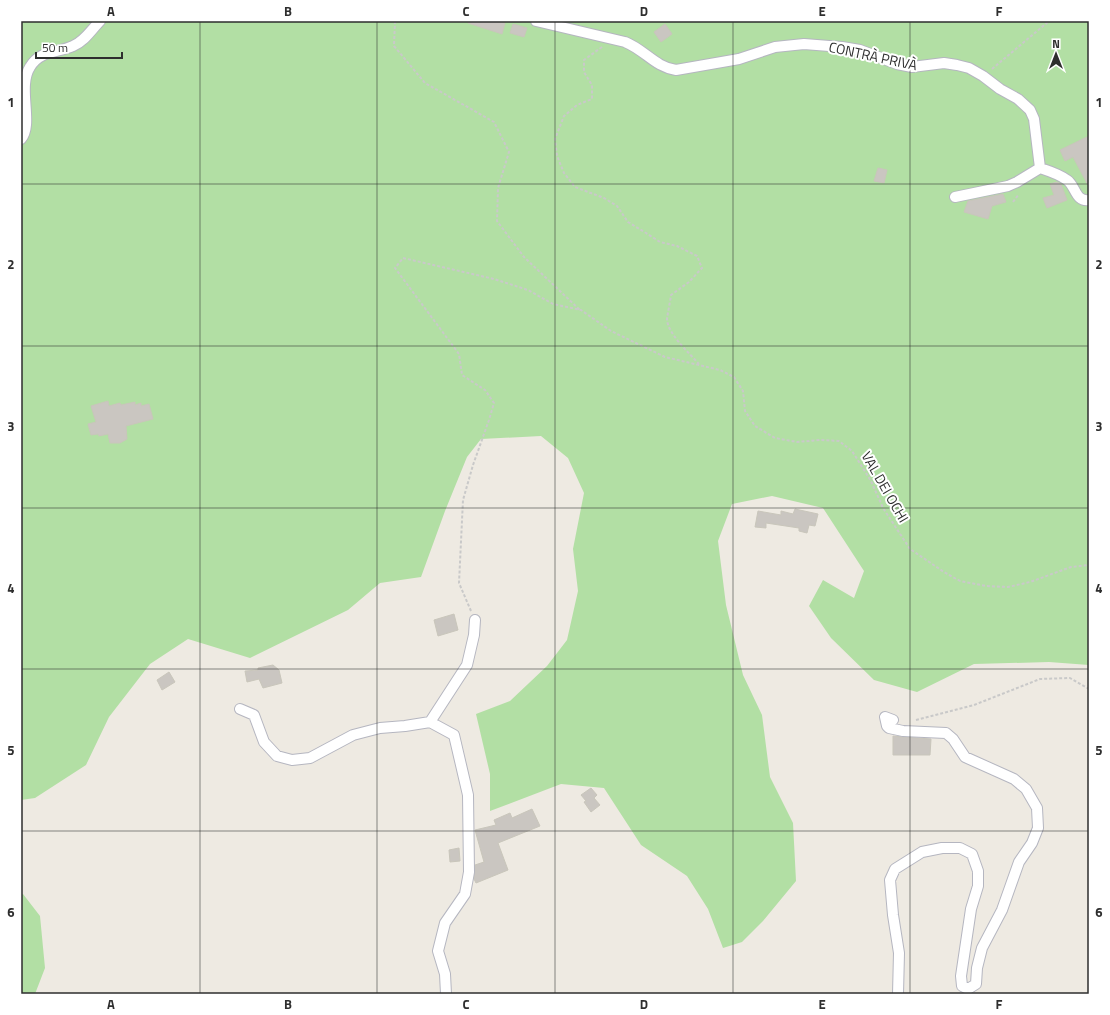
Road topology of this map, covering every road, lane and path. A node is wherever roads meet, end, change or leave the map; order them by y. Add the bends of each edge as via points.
1 (100, 21) edge
2 (396, 21) edge
3 (536, 21) edge
4 (1049, 21) edge
5 (618, 40) junction
6 (983, 76) junction
7 (21, 139) edge
8 (1040, 168) junction
9 (955, 197) dead end
10 (1089, 200) edge
11 (581, 310) junction
12 (700, 365) junction
13 (1089, 565) edge
14 (475, 620) joint
15 (1089, 690) edge
16 (240, 709) dead end
17 (893, 720) dead end
18 (913, 721) dead end
19 (430, 722) junction
20 (446, 994) edge
21 (898, 994) edge

1 - 7 street via 78,43 43,54 29,67 24,89 26,128
2 - 11 path, VAL DEI OCHI via 394,46 425,83 494,122 509,152 498,188 497,220 524,257
3 - 5 street, CONTRÀ PRIVÀ
4 - 6 path
5 - 6 street, CONTRÀ PRIVÀ via 632,44 663,67 676,70 739,59 775,47 804,44 860,50 912,67 944,63 957,65
5 - 12 path via 601,47 584,60 584,72 592,85 592,99 577,105 564,116 555,139 557,156 564,173 575,188 611,202 628,222 660,242 677,246 697,256 702,268 671,295 667,320 668,328
6 - 8 street, CONTRÀ PRIVÀ via 1030,110 1034,119
8 - 9 street via 1008,186
8 - 10 street via 1067,180 1079,198
11 - 12 path, VAL DEI OCHI via 611,332 665,357
11 - 14 path via 553,304 528,290 454,269 404,258 395,268 459,354 462,375 485,390 494,403 463,500 459,583
12 - 13 path, VAL DEI OCHI via 734,377 743,391 745,411 755,426 775,438 797,442 839,441 852,451 871,481 883,508 910,549 960,581 1008,587 1071,567
14 - 19 street via 467,665
15 - 18 path via 1070,678 1040,679 974,705
16 - 19 street via 254,715 264,742 277,756 292,760 310,758 353,735 380,728
17 - 21 street via 885,717 889,728 946,733 965,756 1014,779 1026,789 1037,808 1038,822 1032,843 1019,862 1002,910 982,948 976,984 968,989 962,986 960,976 971,909 978,886 978,871 972,854 960,848 942,848 922,852 895,869 890,880 899,953
19 - 20 street via 454,735 468,795 469,872 465,894 445,922 438,951 445,974

